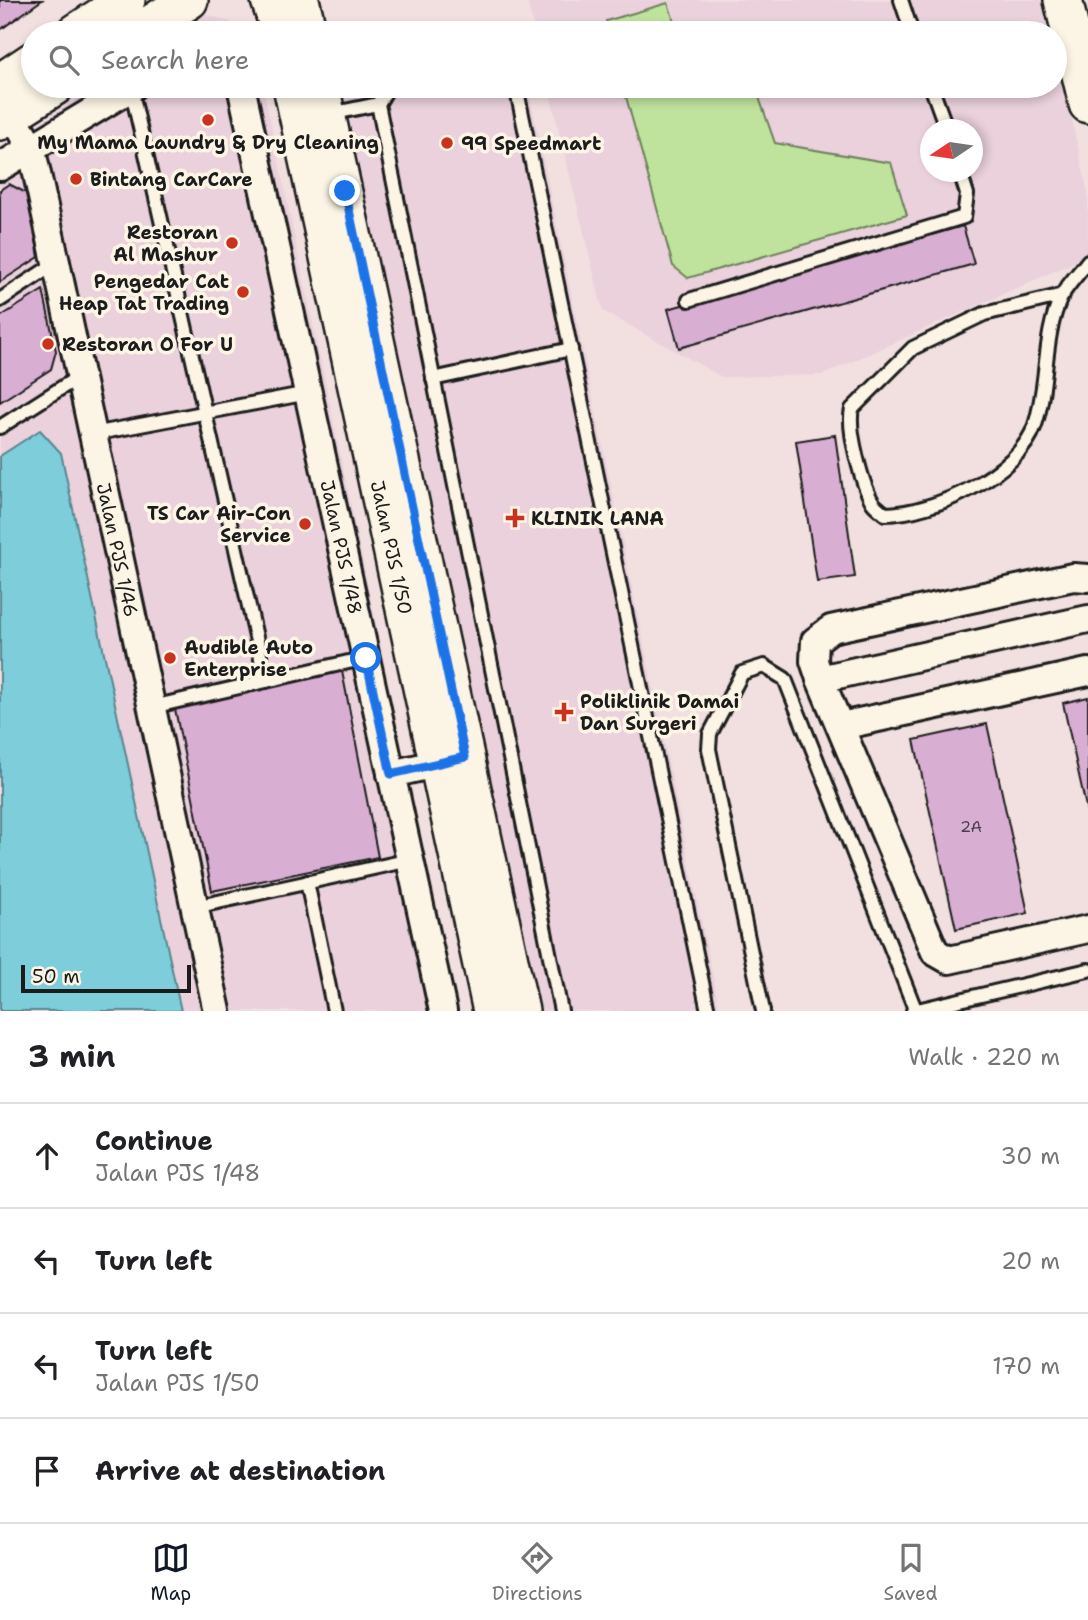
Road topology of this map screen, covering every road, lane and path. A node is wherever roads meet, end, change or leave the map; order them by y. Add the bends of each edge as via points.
1 (126, 0) edge
2 (189, 0) edge
3 (270, 0) edge
4 (300, 0) edge
5 (901, 0) edge
6 (1063, 0) edge
7 (94, 21) edge
8 (156, 21) edge
9 (277, 21) edge
10 (305, 21) edge
11 (908, 21) edge
12 (21, 78) edge
13 (21, 98) edge
14 (114, 98) edge
15 (135, 98) edge
16 (244, 98) edge
17 (295, 98) edge
18 (382, 98) edge
19 (519, 98) edge
20 (935, 98) edge
21 (324, 100) edge
22 (3, 104) edge
23 (378, 104) junction
24 (1088, 104) edge
25 (943, 119) edge
26 (31, 146) junction
27 (0, 167) edge
28 (963, 182) edge
29 (1088, 261) edge
30 (56, 263) junction
31 (1063, 295) junction
32 (0, 300) edge
33 (689, 300) dead end
34 (571, 349) junction
35 (81, 376) junction
36 (433, 379) junction
37 (308, 393) junction
38 (205, 413) junction
39 (0, 427) edge
40 (93, 434) junction
41 (1088, 578) edge
42 (1088, 619) edge
43 (366, 658) junction
44 (1088, 672) edge
45 (820, 679) junction
46 (266, 681) junction
47 (152, 707) junction
48 (841, 726) junction
49 (452, 760) junction
50 (391, 774) junction
51 (410, 860) junction
52 (307, 882) junction
53 (195, 907) junction
54 (1088, 929) edge
55 (1088, 970) edge
56 (914, 1010) edge
57 (217, 1011) edge
58 (334, 1011) edge
59 (443, 1011) edge
60 (492, 1011) edge
61 (520, 1011) edge
62 (561, 1011) edge
63 (708, 1011) edge
64 (763, 1011) edge

1 - 7 street
2 - 8 street
3 - 9 street
4 - 10 street
5 - 11 lane
6 - 24 street
12 - 22 street
13 - 22 street
14 - 26 street
15 - 38 lane
16 - 37 street, Jalan PJS 1/48
17 - 49 street, Jalan PJS 1/50
18 - 23 lane
19 - 34 lane
20 - 25 lane
21 - 23 lane
21 - 49 street, Jalan PJS 1/50
22 - 26 street, Jalan PJS 1/46
23 - 36 lane
26 - 27 street
26 - 30 street, Jalan PJS 1/46
28 - 33 lane via 967,194 964,217
29 - 31 lane
30 - 32 lane
30 - 35 street, Jalan PJS 1/46
31 - 31 lane via 984,314 913,348 852,409 860,466 873,503 885,514 939,503 980,484 1026,442 1035,425 1049,339
34 - 36 lane
34 - 63 lane
35 - 39 lane
35 - 40 street, Jalan PJS 1/46
36 - 62 lane
37 - 38 lane
37 - 43 street, Jalan PJS 1/48
38 - 40 lane
38 - 46 lane
40 - 47 street, Jalan PJS 1/46
41 - 45 street via 1073,577 831,629 815,641 814,661
42 - 45 street
43 - 46 lane
43 - 50 street, Jalan PJS 1/48
44 - 48 street
45 - 48 street
46 - 47 lane
47 - 53 street, Jalan PJS 1/46
48 - 54 street via 935,952 941,957 949,960
49 - 50 street
49 - 60 street, Jalan PJS 1/50
49 - 61 street, Jalan PJS 1/50
50 - 51 street, Jalan PJS 1/48
51 - 52 lane
51 - 59 street, Jalan PJS 1/48
52 - 53 lane
52 - 58 lane
53 - 57 street, Jalan PJS 1/46
55 - 56 lane
56 - 64 lane via 785,679 764,666 742,673 710,734 709,749

